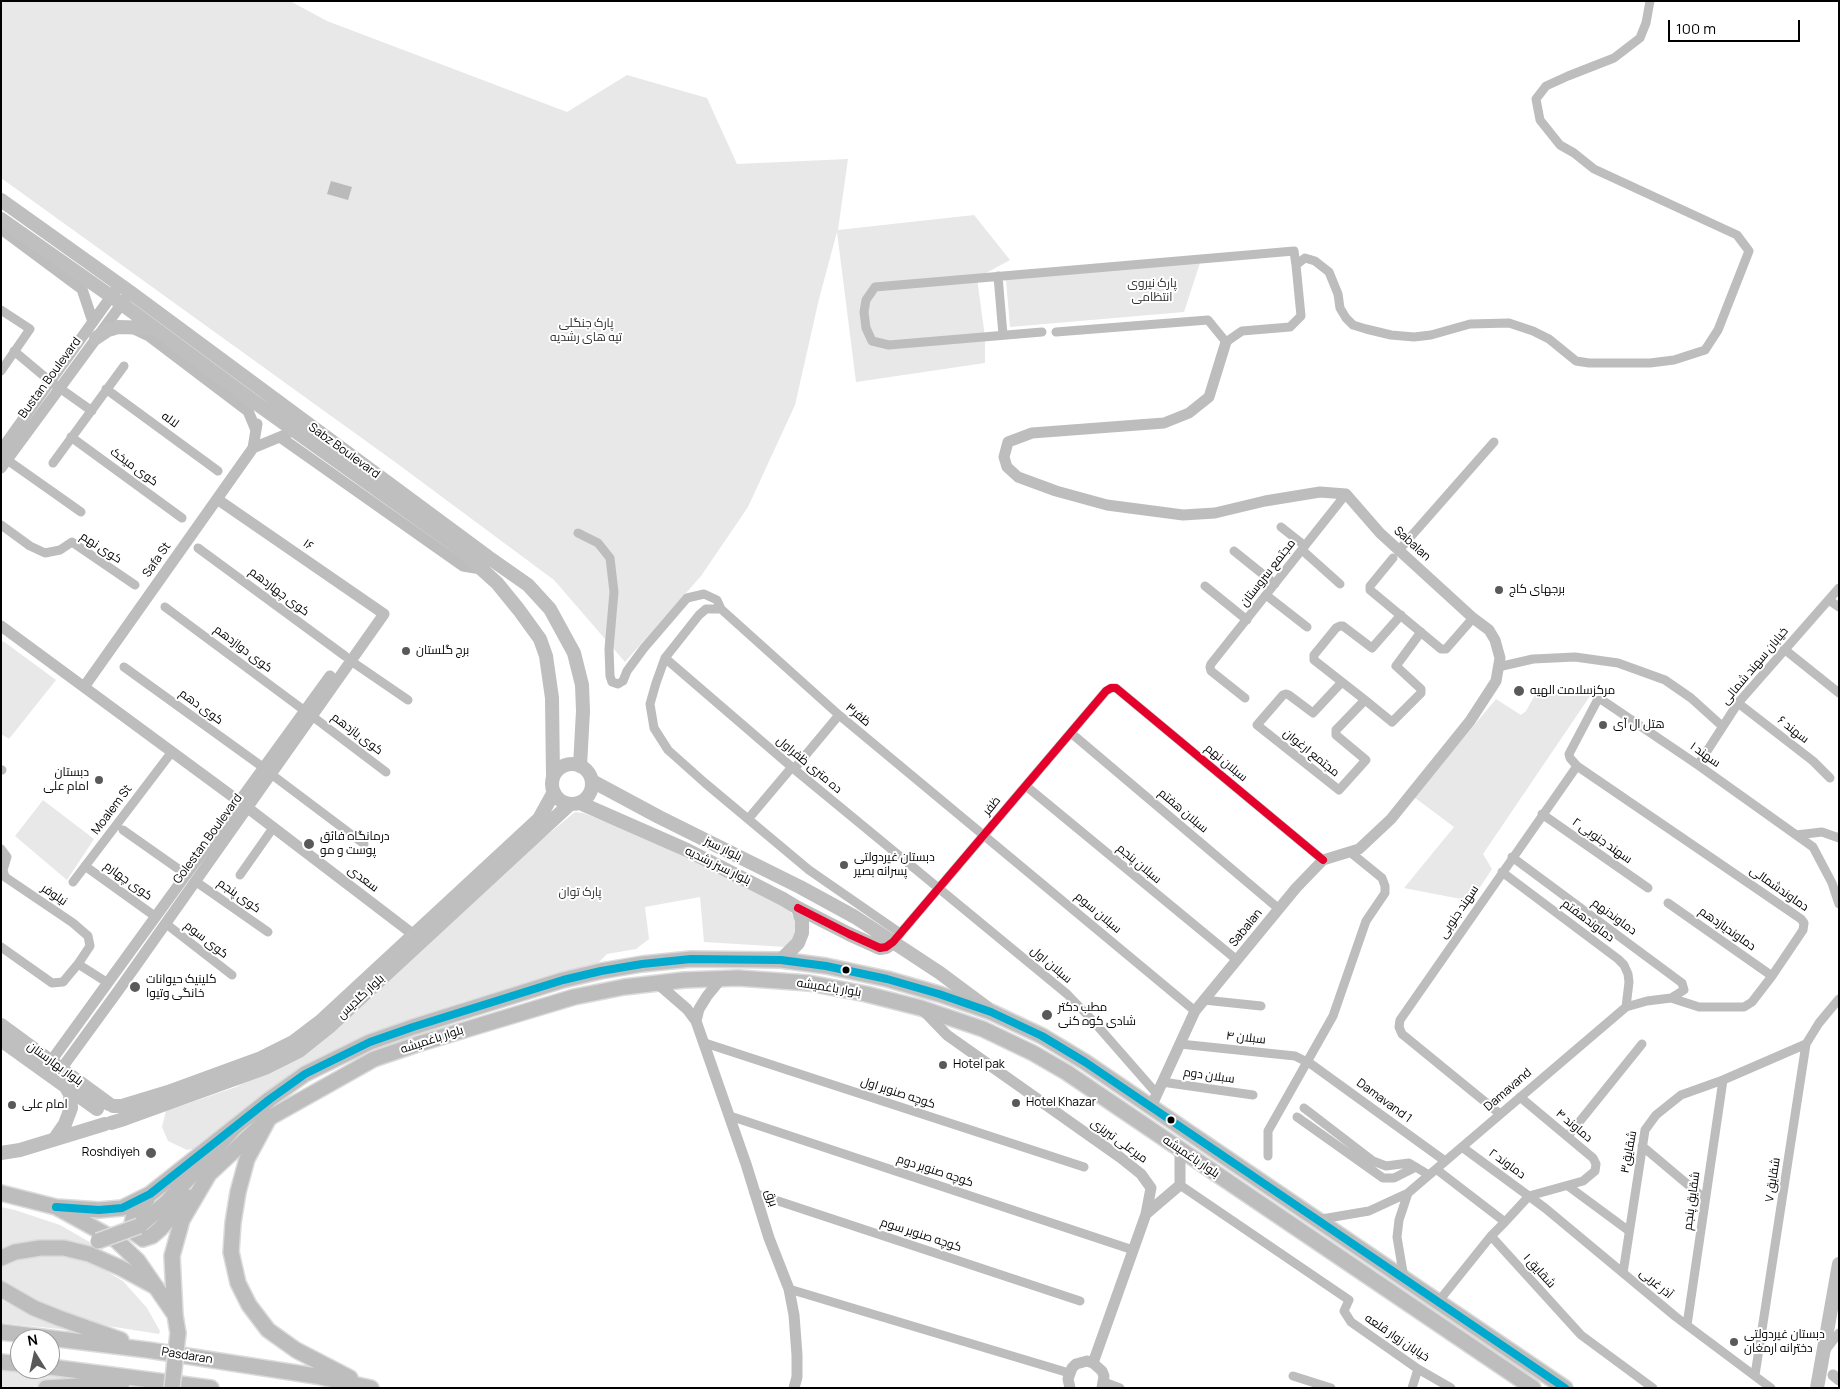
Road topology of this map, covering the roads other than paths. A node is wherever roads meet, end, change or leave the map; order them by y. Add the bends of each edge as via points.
1 (1650, 1) edge
2 (1, 200) edge
3 (1, 219) edge
4 (1, 229) edge
5 (1296, 265) junction
6 (998, 276) junction
7 (125, 288) junction
8 (116, 300) junction
9 (1, 310) edge
10 (93, 322) junction
11 (130, 327) junction
12 (154, 328) junction
13 (1042, 332) dead end
14 (1056, 332) dead end
15 (1003, 335) junction
16 (96, 338) junction
17 (1226, 342) junction
18 (14, 351) junction
19 (124, 366) dead end
20 (1, 370) edge
21 (56, 385) junction
22 (106, 389) junction
23 (253, 401) junction
24 (92, 411) junction
25 (256, 430) junction
26 (297, 433) junction
27 (280, 436) junction
28 (71, 437) junction
29 (1494, 442) dead end
30 (253, 448) junction
31 (3, 458) edge
32 (52, 463) dead end
33 (218, 471) dead end
34 (1346, 494) junction
35 (217, 499) junction
36 (81, 512) dead end
37 (182, 518) dead end
38 (1, 525) edge
39 (1281, 527) dead end
40 (578, 533) dead end
41 (198, 548) dead end
42 (1303, 548) junction
43 (1234, 551) dead end
44 (1396, 554) junction
45 (481, 569) junction
46 (1275, 584) junction
47 (1340, 584) dead end
48 (135, 586) dead end
49 (1205, 586) dead end
50 (1839, 588) edge
51 (1266, 596) junction
52 (1829, 600) junction
53 (165, 607) dead end
54 (1839, 607) edge
55 (721, 609) junction
56 (381, 612) joint
57 (1401, 615) junction
58 (1473, 618) junction
59 (1247, 620) junction
60 (1, 626) edge
61 (1307, 627) dead end
62 (1421, 632) junction
63 (1784, 649) junction
64 (348, 658) junction
65 (666, 658) junction
66 (124, 666) dead end
67 (1498, 667) junction
68 (1342, 682) junction
69 (84, 687) junction
70 (1111, 688) joint
71 (1839, 693) edge
72 (1245, 698) dead end
73 (408, 700) dead end
74 (1365, 700) junction
75 (1738, 703) junction
76 (309, 713) junction
77 (839, 715) junction
78 (1722, 726) junction
79 (1071, 734) junction
80 (171, 753) junction
81 (1698, 765) junction
82 (580, 766) junction
83 (1577, 766) junction
84 (793, 768) junction
85 (268, 771) junction
86 (386, 772) dead end
87 (554, 777) junction
88 (1830, 778) dead end
89 (592, 781) junction
90 (1026, 786) junction
91 (554, 792) junction
92 (575, 803) junction
93 (243, 805) junction
94 (1542, 814) junction
95 (749, 818) junction
96 (273, 828) junction
97 (123, 830) dead end
98 (984, 835) junction
99 (1796, 835) junction
100 (1839, 838) edge
101 (364, 844) dead end
102 (1, 849) edge
103 (1350, 852) junction
104 (1512, 857) junction
105 (1323, 860) junction
106 (85, 866) junction
107 (809, 870) junction
108 (1502, 872) junction
109 (240, 875) dead end
110 (191, 878) junction
111 (72, 882) dead end
112 (800, 887) junction
113 (939, 888) junction
114 (1648, 888) dead end
115 (1668, 903) dead end
116 (1839, 904) edge
117 (798, 908) junction
118 (1279, 909) junction
119 (160, 920) junction
120 (268, 932) dead end
121 (417, 938) junction
122 (897, 938) junction
123 (1, 948) edge
124 (780, 960) junction
125 (1237, 960) junction
126 (78, 964) junction
127 (232, 976) dead end
128 (1772, 976) junction
129 (721, 978) junction
130 (108, 983) junction
131 (657, 983) junction
132 (118, 991) junction
133 (1671, 998) junction
134 (1839, 999) edge
135 (1204, 1000) junction
136 (1262, 1006) dead end
137 (1626, 1007) junction
138 (921, 1008) junction
139 (1195, 1011) junction
140 (991, 1012) junction
141 (696, 1021) junction
142 (1, 1026) edge
143 (1, 1040) edge
144 (705, 1043) junction
145 (1180, 1044) junction
146 (1642, 1044) dead end
147 (1806, 1044) junction
148 (1308, 1063) junction
149 (53, 1070) junction
150 (1723, 1080) junction
151 (1162, 1082) junction
152 (66, 1087) junction
153 (1252, 1095) dead end
154 (1520, 1097) junction
155 (1154, 1100) junction
156 (106, 1106) junction
157 (1304, 1108) dead end
158 (1500, 1114) junction
159 (730, 1116) junction
160 (1297, 1117) dead end
161 (269, 1118) junction
162 (108, 1123) junction
163 (235, 1127) junction
164 (1568, 1136) junction
165 (56, 1137) junction
166 (1642, 1146) junction
167 (1462, 1147) junction
168 (1180, 1149) junction
169 (1, 1153) edge
170 (1268, 1156) dead end
171 (1445, 1161) junction
172 (1084, 1166) dead end
173 (1416, 1167) junction
174 (1436, 1169) junction
175 (210, 1174) junction
176 (1429, 1175) junction
177 (1180, 1185) junction
178 (1568, 1186) junction
179 (754, 1193) junction
180 (1408, 1193) junction
181 (1, 1194) edge
182 (150, 1194) junction
183 (1529, 1196) junction
184 (1705, 1199) junction
185 (1522, 1204) dead end
186 (56, 1207) junction
187 (1146, 1214) junction
188 (1316, 1220) junction
189 (1505, 1222) junction
190 (1629, 1231) junction
191 (1491, 1236) junction
192 (64, 1248) junction
193 (1133, 1250) junction
194 (1, 1258) edge
195 (1839, 1264) edge
196 (1622, 1272) junction
197 (1404, 1278) junction
198 (156, 1287) junction
199 (1418, 1288) junction
200 (1, 1289) edge
201 (789, 1289) junction
202 (1080, 1301) dead end
203 (1438, 1302) junction
204 (1408, 1303) junction
205 (175, 1314) junction
206 (1687, 1325) junction
207 (1, 1332) edge
208 (1839, 1334) edge
209 (148, 1350) junction
210 (1823, 1354) junction
211 (1093, 1363) junction
212 (60, 1368) edge
213 (1418, 1368) junction
214 (1069, 1373) junction
215 (1755, 1375) junction
216 (1293, 1376) dead end
217 (170, 1384) edge
218 (1103, 1385) edge
219 (369, 1387) edge
220 (1768, 1387) edge
221 (46, 1388) edge
222 (211, 1388) edge
223 (794, 1388) edge
224 (1070, 1388) edge
225 (1120, 1388) edge
226 (1332, 1388) edge
227 (1412, 1388) edge
228 (1451, 1388) edge
229 (1533, 1388) edge
230 (1565, 1388) edge
231 (1652, 1388) edge
232 (1817, 1388) edge

1 - 5 street via 1640,38 1614,58 1546,86 1536,99 1540,120 1560,145 1594,169 1737,235 1749,251 1718,330 1705,350 1674,360 1650,363 1589,362 1576,360 1549,339 1509,323 1470,324 1431,335 1391,335 1354,325 1340,308 1338,294 1328,272 1305,258
2 - 7 main road, Sabz Boulevard
3 - 8 main road, Sabz Boulevard
4 - 10 street via 82,289
5 - 6 street via 1294,251
5 - 17 street via 1301,316 1290,327 1242,331
6 - 15 street
6 - 15 street via 875,287 866,300 864,312 872,341 889,345
7 - 8 street
7 - 82 main road, Sabz Boulevard via 528,585 550,609 574,652 582,685
8 - 10 street, Bustan Boulevard
8 - 12 main road, Sabz Boulevard
8 - 16 street, Bustan Boulevard
9 - 18 street via 30,329
10 - 21 street, Bustan Boulevard
11 - 12 main road
11 - 16 main road via 108,330
11 - 25 street via 149,336 248,411
12 - 23 main road, Sabz Boulevard
13 - 15 street
14 - 17 street via 1208,320
16 - 21 street, Bustan Boulevard
17 - 34 street via 1209,397 1189,412 1164,423 1032,433 1008,442 1004,457 1007,467 1018,477 1056,491 1107,505 1183,516 1215,513 1320,492
18 - 20 street
18 - 21 street
19 - 22 street
21 - 24 street
21 - 31 street, Bustan Boulevard
22 - 24 street
22 - 33 street, لاله
23 - 25 street via 257,412
23 - 26 main road, Sabz Boulevard
24 - 28 street
25 - 30 street
26 - 27 street
26 - 45 main road, Sabz Boulevard via 456,546
27 - 30 street
27 - 45 street via 463,566
28 - 32 street
28 - 37 street, کوی میخک
29 - 44 street
30 - 35 street, Safa St
31 - 36 street
34 - 42 street, مجتمع سروستان
34 - 44 street, Sabalan
35 - 56 street, ۱۶
35 - 69 street, Safa St
38 - 48 street, کوی نهم via 45,553 60,550 72,542
39 - 42 street
40 - 55 street, ظفر۳ via 598,543 610,558 614,592 609,649 612,682 618,684 623,681 627,670 687,598 704,594 717,600
41 - 64 street, کوی چهاردهم
42 - 46 street, مجتمع سروستان
42 - 47 street
43 - 46 street
44 - 57 street via 1369,588
44 - 58 street, Sabalan
45 - 87 main road, Sabz Boulevard via 519,610 540,639 546,656 552,698
46 - 51 street, مجتمع سروستان
49 - 59 street
50 - 52 street, خیابان سهند شمالی
51 - 59 street, مجتمع سروستان
51 - 61 street
52 - 54 street
52 - 63 street, خیابان سهند شمالی
53 - 76 street, کوی دوازدهم
55 - 65 street via 706,609 699,615
55 - 77 street, ظفر۳
56 - 64 street, Golestan Boulevard
57 - 62 street
57 - 68 street via 1372,648 1343,626 1336,628 1313,657
58 - 62 street via 1444,651
58 - 67 street, Sabalan via 1490,630 1496,640 1500,658
59 - 72 street, مجتمع سروستان via 1210,667
60 - 69 street, سعدی
62 - 74 street via 1396,666 1421,689 1421,693 1392,722
63 - 71 street
63 - 75 street, خیابان سهند شمالی
64 - 73 street, کوی چهاردهم
64 - 76 street, Golestan Boulevard
65 - 84 street, ده متری ظفراول
65 - 95 street via 650,704 654,728 668,750
66 - 85 street, کوی دهم
67 - 78 street via 1533,659 1574,657 1618,663 1665,680
67 - 103 street, Sabalan via 1496,681 1470,721 1390,819 1359,849
68 - 74 street
68 - 74 street, مجتمع ارغوان via 1313,713 1286,694 1257,725 1339,790 1366,760 1335,732
69 - 80 street, سعدی
70 - 79 street, ظفر
70 - 105 street, سبلان نهم via 1116,688
75 - 78 street, خیابان سهند شمالی
75 - 88 street, سهند ۶
76 - 85 street, Golestan Boulevard
76 - 86 street, کوی یازدهم
77 - 84 street
77 - 98 street, ظفر۳
78 - 81 street, خیابان سهند شمالی
79 - 90 street, ظفر
79 - 118 street, سبلان هفتم
80 - 93 street, سعدی
80 - 106 street, Moalem St
81 - 83 street, سهند ۱ via 1598,699 1570,754
81 - 99 street, سهند ۱
82 - 87 main road via 564,766
82 - 89 main road
83 - 94 street, سهند جنوبی
83 - 128 street, دماوندشمالی via 1803,921 1803,930
84 - 95 street
84 - 113 street, ده متری ظفراول
85 - 93 street, Golestan Boulevard
85 - 101 street
87 - 91 main road
89 - 92 main road via 588,796
89 - 112 main road, بلوار سبز via 659,818
90 - 98 street, ظفر
90 - 125 street, سبلان پنجم
91 - 92 main road via 560,800
91 - 121 main road, بلوار گلدیس via 539,820
92 - 117 main road, بلوار سبز رشدیه via 687,850
92 - 121 main road, بلوار گلدیس
93 - 96 street, سعدی
93 - 110 street, Golestan Boulevard
94 - 104 street, سهند جنوبی
94 - 114 street, سهند جنوبی ۲
95 - 107 street
96 - 109 street
96 - 121 street, سعدی
97 - 110 street, کوی پنجم
98 - 113 street, ظفر
98 - 139 street, سبلان سوم
99 - 100 street via 1822,832
99 - 116 street, سهند ۱ via 1813,847 1832,882
102 - 126 street, نیلوفر via 7,857 3,870 5,877 88,936 90,946
103 - 105 street, Sabalan
103 - 148 street via 1382,878 1385,893 1366,922 1333,1016
104 - 108 street, سهند جنوبی
104 - 133 street, دماوندنهم via 1682,983 1684,990
105 - 118 street, Sabalan
106 - 111 street, Moalem St
106 - 119 street, کوی چهارم
107 - 112 street via 810,884
107 - 122 street
108 - 137 street, دماوندهفتم via 1618,958 1628,974
108 - 158 street, سهند جنوبی via 1400,1020 1399,1027 1402,1034
110 - 119 street, Golestan Boulevard
110 - 120 street, کوی پنجم
112 - 122 main road, بلوار سبز
113 - 122 street, ظفر
113 - 155 street, سبلان اول via 1067,994
115 - 128 street, دماوندیازدهم
117 - 122 main road, بلوار سبز رشدیه via 880,948
117 - 124 main road via 802,933 798,943
118 - 125 street, Sabalan
119 - 127 street, کوی سوم
119 - 130 street, Golestan Boulevard
119 - 132 street, Golestan Boulevard
121 - 156 main road, بلوار گلدیس via 293,1042 261,1058 178,1088 122,1106
121 - 162 main road, بلوار گلدیس via 329,1027 299,1051 265,1068
122 - 140 main road, بلوار سبز
123 - 126 street, نیلوفر via 52,983 63,982
124 - 140 main road, بلوار باغمیشه via 887,979
124 - 163 main road, بلوار باغمیشه via 690,959 642,964 555,982 370,1042 305,1074
125 - 135 street, Sabalan
126 - 130 street
128 - 133 street, دماوندشمالی via 1752,1002 1744,1007 1699,1007
129 - 131 main road, بلوار باغمیشه
129 - 138 main road, بلوار باغمیشه via 808,983
129 - 141 street via 703,1002
130 - 132 street
130 - 149 street, Golestan Boulevard
131 - 141 street, برق
131 - 161 main road, بلوار باغمیشه via 624,986 574,997 382,1056
132 - 149 street, Golestan Boulevard
133 - 137 street, دماوندشمالی
134 - 147 street, شقایق ۷ via 1818,1022
135 - 136 street
135 - 139 street, Sabalan
137 - 154 street, Damavand
138 - 168 main road, بلوار باغمیشه via 983,1029 1033,1053
138 - 187 street, میرعلی تبریزی via 947,1035 1141,1174 1151,1188
139 - 145 street, Sabalan
140 - 155 main road, بلوار باغمیشه via 1042,1036
141 - 144 street, برق
142 - 149 main road, بلوار بهارستان
143 - 149 main road, بلوار بهارستان
144 - 159 street, برق
144 - 172 street, کوچه صنوبر اول
145 - 148 street, سبلان ۴ via 1295,1056
145 - 151 street, Sabalan
146 - 164 street
147 - 150 street, شقایق۳
147 - 215 street, شقایق ۷
148 - 170 street via 1268,1131
148 - 171 street, Damavand 1
149 - 152 main road, بلوار بهارستان
149 - 156 main road, بلوار بهارستان
150 - 166 street, شقایق۳ via 1681,1095 1656,1115 1645,1130
150 - 184 street, شقایق پنجم
151 - 153 street, سبلان دوم
151 - 155 street, Sabalan
152 - 156 main road, بلوار بهارستان
152 - 165 main road via 71,1108
154 - 158 street, Damavand
154 - 164 street, دماوند ۴
155 - 188 main road, بلوار باغمیشه
156 - 162 main road via 116,1111 116,1116
157 - 173 street via 1373,1161 1386,1166 1409,1163
158 - 167 street, Damavand
159 - 179 street, برق
159 - 193 street, کوچه صنوبر دوم
160 - 173 street via 1383,1178 1394,1178
161 - 175 main road, بلوار باغمیشه
161 - 219 main road via 247,1159 238,1192 231,1252 238,1283 249,1306 268,1330 296,1350
162 - 165 main road, بلوار گلدیس
163 - 182 main road, بلوار باغمیشه
163 - 192 main road, bridge via 167,1202 138,1226 98,1241
164 - 178 street, دماوند ۴ via 1596,1164 1589,1177
165 - 169 main road, بلوار گلدیس
166 - 184 street
166 - 190 street, شقایق۳
167 - 171 street, Damavand
167 - 183 street, دماوند ۲
168 - 177 street
168 - 204 main road, بلوار باغمیشه
171 - 174 street, Damavand
173 - 176 street
174 - 176 street, Damavand
174 - 189 street
175 - 182 main road via 160,1229 143,1239 135,1233 132,1224 134,1214
175 - 205 main road, بلوار باغمیشه via 182,1220 174,1246
176 - 180 street, Damavand
177 - 187 street
177 - 213 street, خیابان زوار قلعه via 1349,1300 1344,1311 1351,1322
178 - 183 street, دماوند ۴
178 - 190 street
179 - 201 street, برق
179 - 202 street, کوچه صنوبر سوم
180 - 188 street via 1369,1211
180 - 197 street via 1398,1220 1397,1237
181 - 186 main road
182 - 186 main road via 122,1208
183 - 185 street, دماوند ۲
183 - 189 street
183 - 196 street, آذر غربی
184 - 206 street, شقایق پنجم
186 - 198 main road via 116,1240 138,1261
187 - 193 street, میرعلی تبریزی
188 - 197 main road, بلوار باغمیشه
189 - 191 street
190 - 196 street, شقایق۳
191 - 203 street
191 - 231 street, شقایق ۱ via 1581,1336
192 - 194 main road via 40,1248
192 - 198 main road via 89,1254
193 - 211 street, میرعلی تبریزی
195 - 210 main road
196 - 206 street, آذر غربی
197 - 199 main road, بلوار باغمیشه
198 - 205 main road
199 - 203 main road, بلوار باغمیشه
199 - 204 street
200 - 209 main road via 34,1308
201 - 214 street
201 - 223 street, برق via 797,1355
203 - 230 main road, بلوار باغمیشه
204 - 229 main road, بلوار باغمیشه
205 - 217 main road, بلوار باغمیشه, bridge via 178,1333
206 - 215 street, آذر غربی
207 - 209 main road, Pasdaran
208 - 210 street
209 - 219 main road, Pasdaran
210 - 232 main road
211 - 214 street via 1082,1362
211 - 218 street via 1102,1371
212 - 217 main road
213 - 227 street
213 - 228 street, خیابان زوار قلعه
214 - 224 street
215 - 220 street, آذر غربی
216 - 226 street
217 - 221 main road
217 - 222 main road
218 - 225 street

